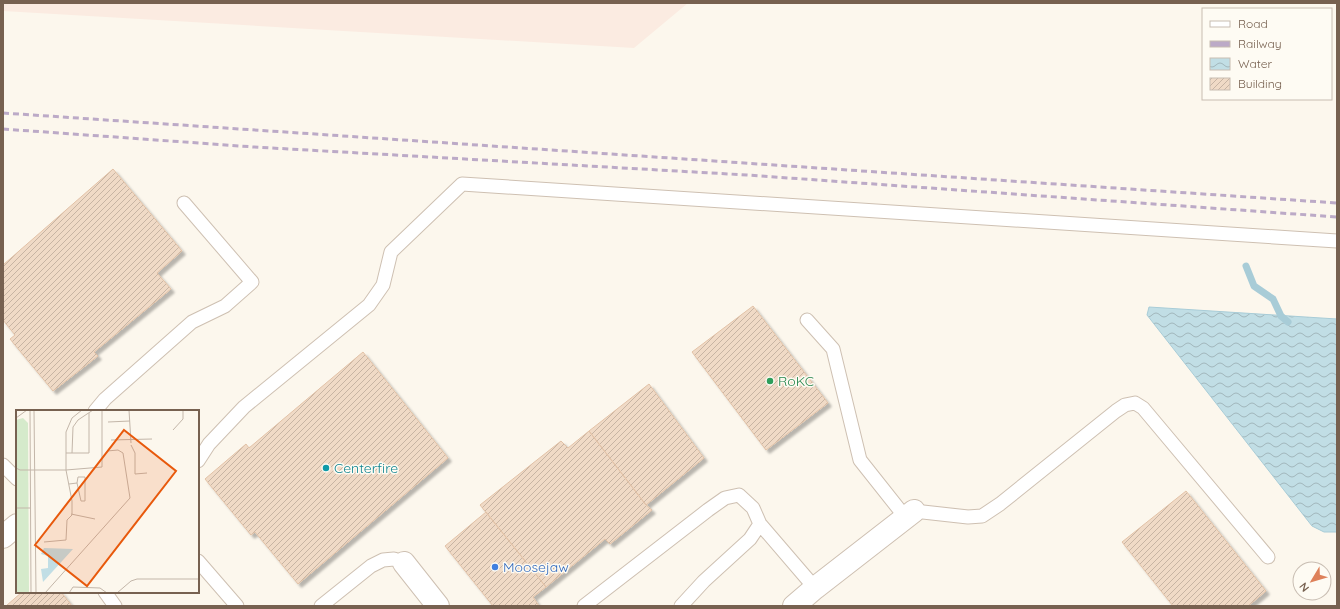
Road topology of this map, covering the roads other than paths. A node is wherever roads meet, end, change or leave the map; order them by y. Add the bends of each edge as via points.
1 (184, 203) dead end
2 (1337, 241) edge
3 (807, 320) dead end
4 (96, 410) edge
5 (199, 459) edge
6 (3, 465) edge
7 (16, 478) edge
8 (910, 514) junction
9 (760, 524) junction
10 (16, 526) edge
11 (3, 536) edge
12 (1268, 557) dead end
13 (199, 562) edge
14 (404, 562) joint
15 (815, 588) junction
16 (106, 593) edge
17 (115, 606) edge
18 (237, 606) edge
19 (321, 606) edge
20 (438, 606) edge
21 (584, 606) edge
22 (681, 606) edge
23 (794, 606) edge

1 - 4 lane via 252,282 226,306 192,322
2 - 5 lane via 462,184 391,252 383,285 369,305 244,407 209,444
3 - 8 lane via 833,349 860,460
6 - 7 lane
8 - 12 lane via 982,516 1116,411 1135,403 1142,408
8 - 15 street
9 - 15 lane
9 - 21 lane via 753,508 739,495 725,498
9 - 22 lane via 750,539
10 - 11 street
13 - 18 lane
14 - 19 lane via 394,559 383,560 371,566
14 - 20 street
15 - 23 street
16 - 17 lane

